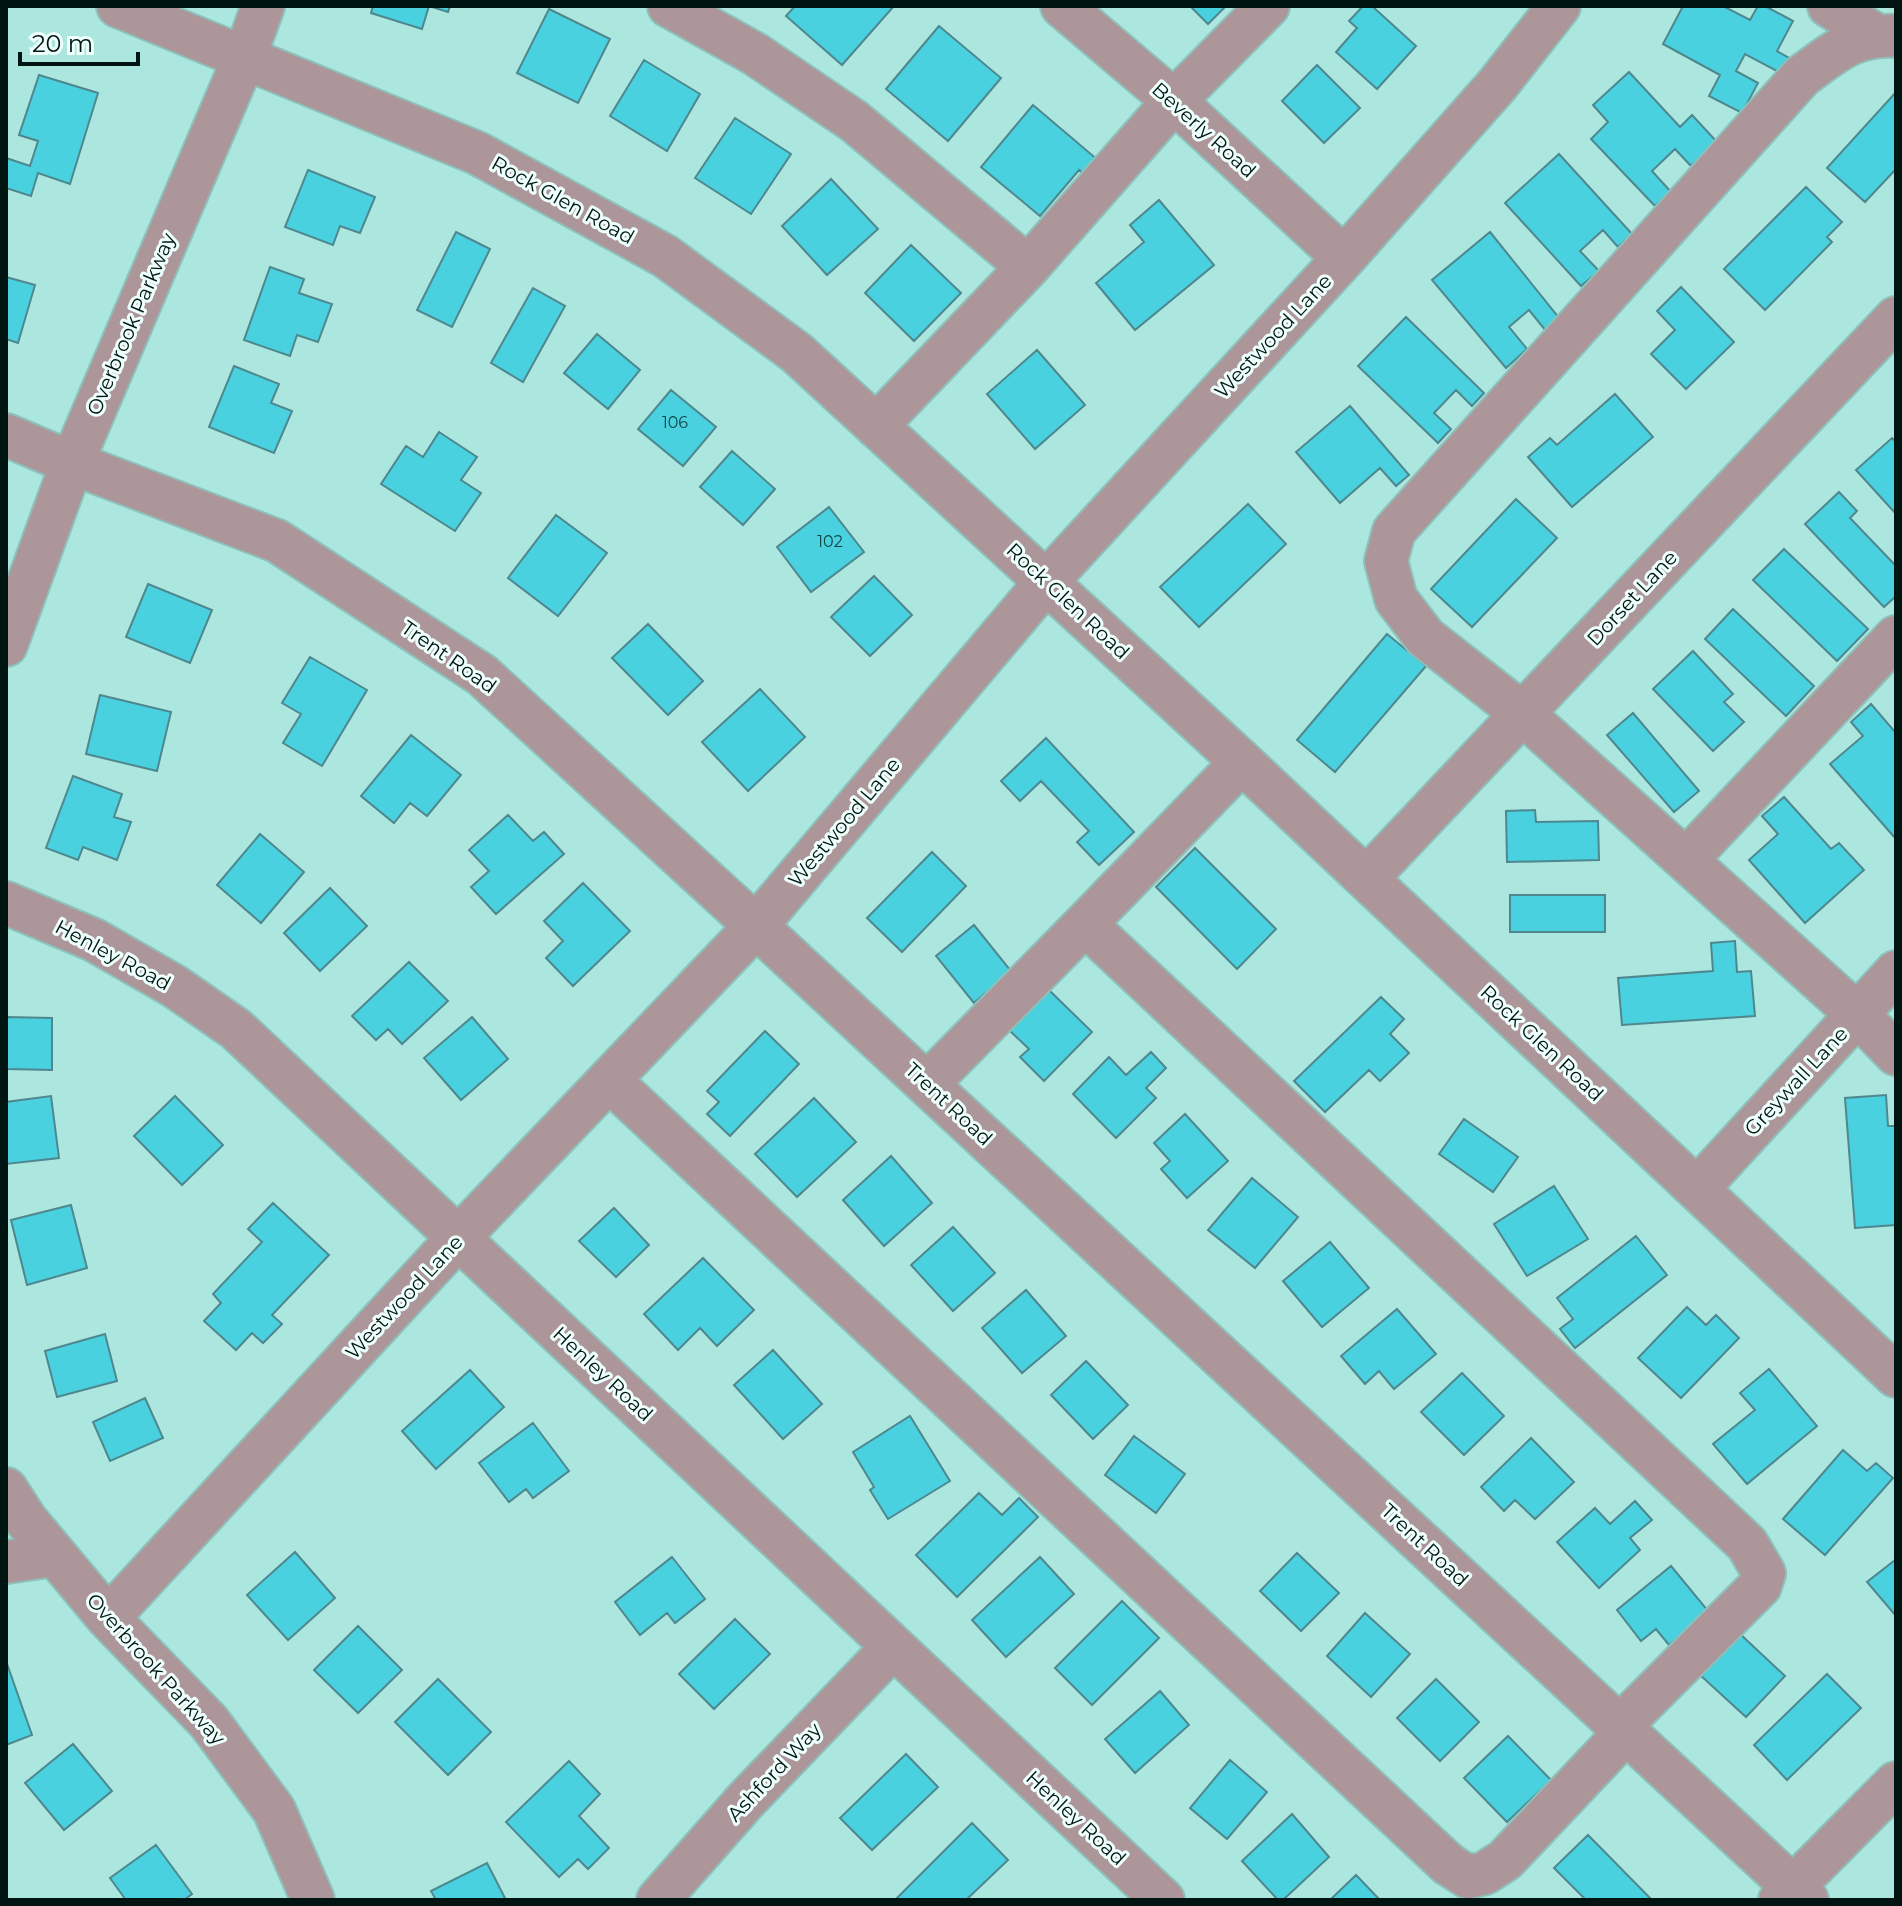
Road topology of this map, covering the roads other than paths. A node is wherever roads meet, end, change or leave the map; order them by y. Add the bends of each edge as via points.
1 (118, 6) edge
2 (263, 6) edge
3 (669, 6) edge
4 (1062, 6) edge
5 (1268, 6) edge
6 (1559, 6) edge
7 (1829, 6) edge
8 (1886, 36) edge
9 (245, 56) junction
10 (1174, 101) junction
11 (1344, 258) junction
12 (1028, 267) junction
13 (1896, 318) edge
14 (876, 426) junction
15 (6, 435) edge
16 (72, 463) junction
17 (1047, 581) junction
18 (1896, 637) edge
19 (6, 645) edge
20 (1523, 714) junction
21 (1242, 762) junction
22 (1686, 860) junction
23 (1367, 878) junction
24 (6, 903) edge
25 (1085, 924) junction
26 (756, 926) junction
27 (1896, 972) edge
28 (1857, 1014) junction
29 (1896, 1054) edge
30 (609, 1080) junction
31 (927, 1084) junction
32 (1697, 1189) junction
33 (458, 1238) junction
34 (1896, 1376) edge
35 (6, 1489) edge
36 (54, 1555) junction
37 (6, 1562) edge
38 (108, 1618) junction
39 (893, 1647) junction
40 (1623, 1729) junction
41 (1896, 1783) edge
42 (1793, 1895) edge
43 (313, 1900) edge
44 (658, 1900) edge
45 (1163, 1900) edge

1 - 9 street, Rock Glen Road
2 - 9 street, Overbrook Parkway
3 - 12 street via 755,54 854,121
4 - 10 street, Beverly Road
5 - 10 street
6 - 11 street, Westwood Lane via 1498,84
7 - 8 street
8 - 20 street via 1847,43 1802,76 1394,531 1386,561 1396,599 1425,637
9 - 14 street, Rock Glen Road via 477,153 665,256 797,353
9 - 16 street, Overbrook Parkway
10 - 11 street, Beverly Road
10 - 12 street
11 - 17 street, Westwood Lane
12 - 14 street
13 - 20 street, Dorset Lane
14 - 17 street, Rock Glen Road
15 - 16 street, Trent Road
16 - 19 street, Overbrook Parkway
16 - 26 street, Trent Road via 277,541 482,675
17 - 21 street, Rock Glen Road
17 - 26 street, Westwood Lane
18 - 22 street
20 - 22 street
20 - 23 street, Dorset Lane
21 - 23 street, Rock Glen Road
21 - 25 street
22 - 28 street
23 - 32 street, Rock Glen Road
24 - 33 street, Henley Road via 94,940 236,1029
25 - 31 street
25 - 40 street via 1747,1544 1764,1573 1760,1586
26 - 30 street, Westwood Lane
26 - 31 street, Trent Road
27 - 28 street, Greywall Lane
28 - 29 street
28 - 32 street, Greywall Lane
30 - 33 street, Westwood Lane
30 - 40 street via 1448,1864 1468,1877 1505,1860
31 - 40 street, Trent Road
32 - 34 street, Rock Glen Road
33 - 38 street, Westwood Lane
33 - 39 street, Henley Road
35 - 36 street, Overbrook Parkway
36 - 37 street
36 - 38 street, Overbrook Parkway
38 - 43 street, Overbrook Parkway via 209,1722 274,1810
39 - 44 street, Ashford Way
39 - 45 street, Henley Road
40 - 42 street, Trent Road
41 - 42 street

